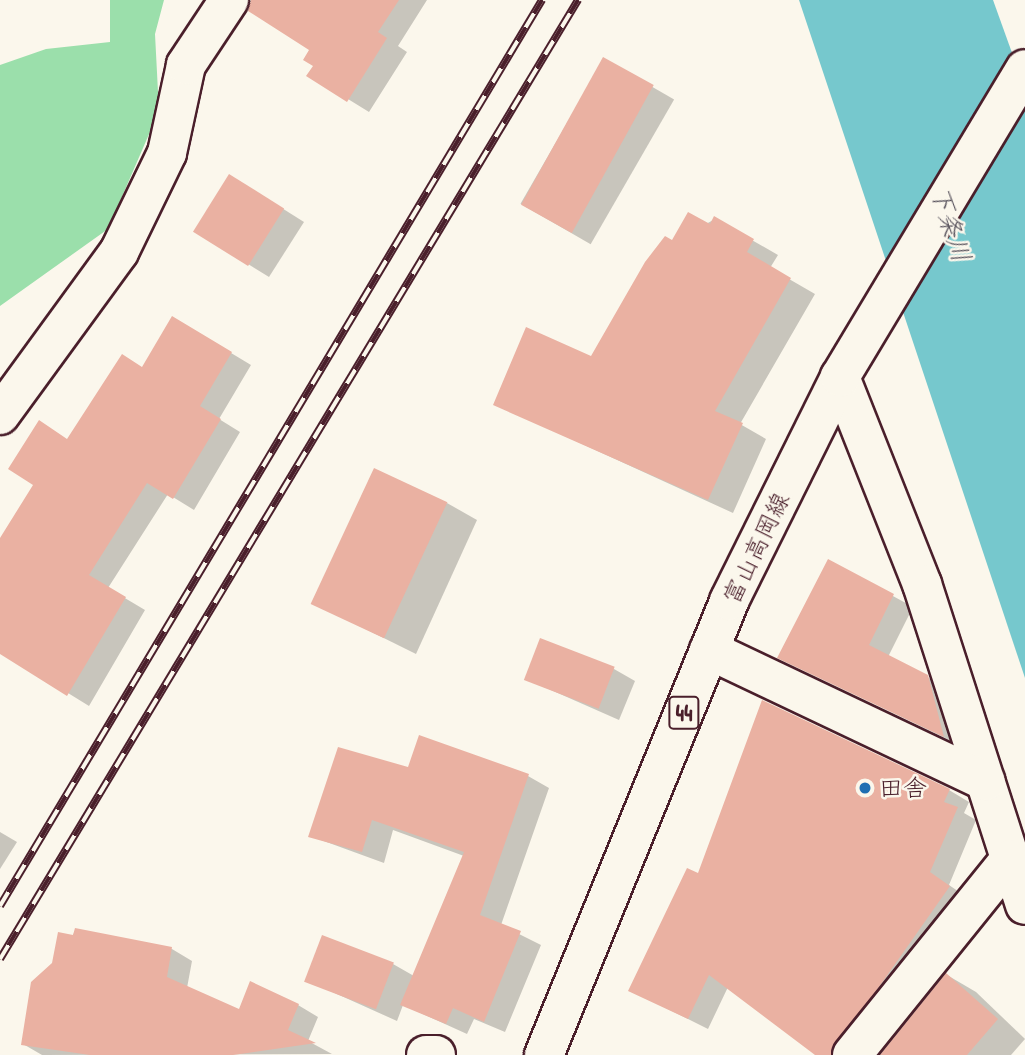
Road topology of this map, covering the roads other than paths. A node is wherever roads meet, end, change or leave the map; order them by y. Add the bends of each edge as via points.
1 (229, 0) edge
2 (1025, 69) edge
3 (840, 377) junction
4 (0, 415) edge
5 (709, 650) junction
6 (985, 781) junction
7 (1010, 859) junction
8 (1025, 905) edge
9 (426, 1055) edge
10 (436, 1055) edge
11 (544, 1055) edge
12 (852, 1055) edge

1 - 4 street via 186,65 167,153 119,252
2 - 3 street, 富山高岡線 / 44
3 - 5 street, 富山高岡線 / 44
3 - 6 street via 922,584
5 - 6 street
5 - 11 street, 富山高岡線 / 44
6 - 7 street
7 - 8 street
7 - 12 street
9 - 10 street

